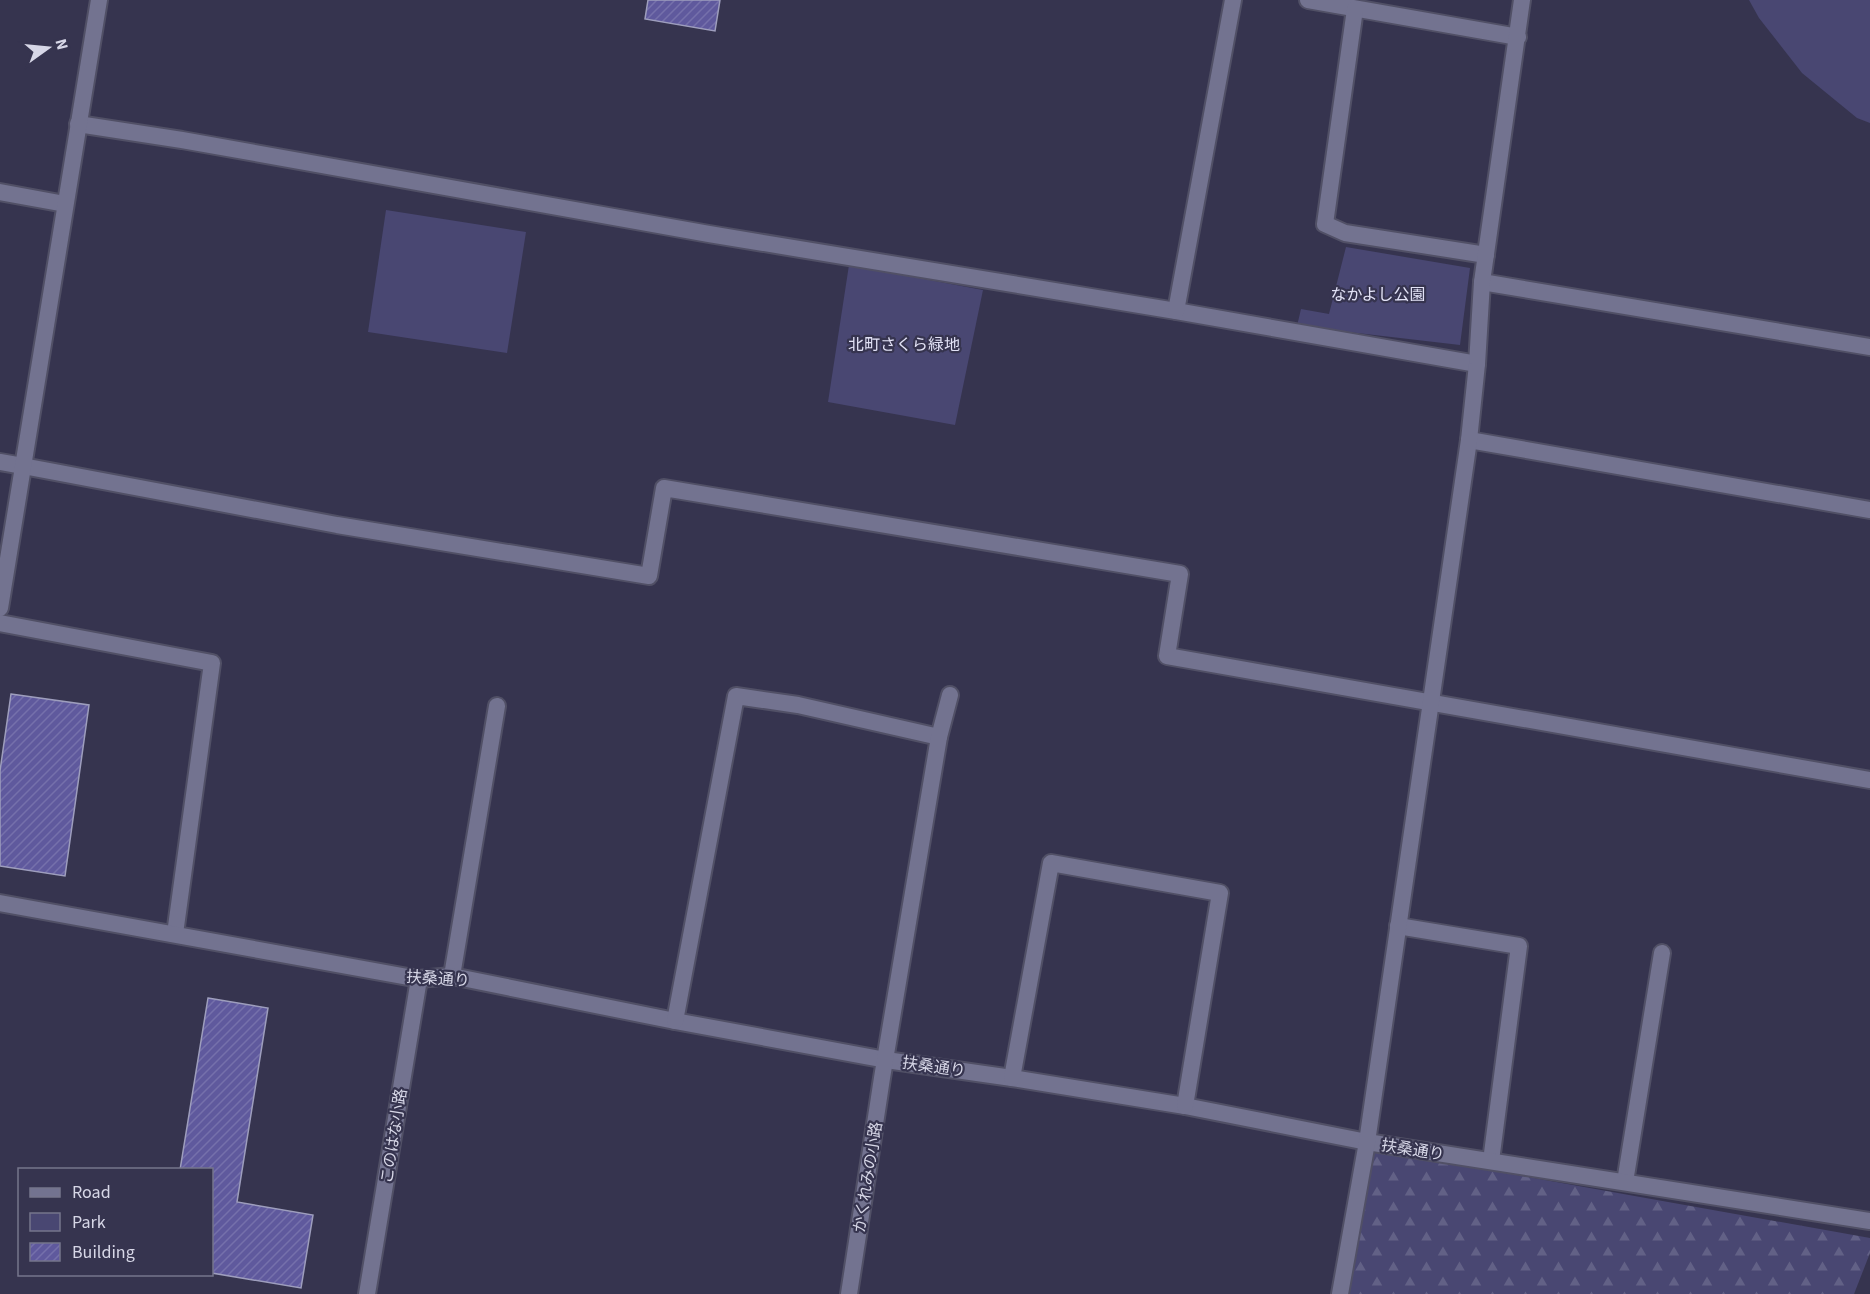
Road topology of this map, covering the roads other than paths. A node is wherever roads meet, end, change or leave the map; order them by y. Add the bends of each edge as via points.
1 (99, 0) edge
2 (1233, 0) edge
3 (1308, 0) edge
4 (1522, 0) edge
5 (1356, 9) junction
6 (1518, 37) junction
7 (78, 124) junction
8 (0, 192) edge
9 (65, 204) junction
10 (1486, 255) junction
11 (1482, 282) junction
12 (1176, 311) junction
13 (1870, 347) edge
14 (1478, 364) junction
15 (1469, 440) junction
16 (0, 462) edge
17 (23, 466) junction
18 (1870, 510) edge
19 (0, 608) edge
20 (0, 623) edge
21 (950, 695) dead end
22 (1432, 703) junction
23 (497, 706) dead end
24 (939, 737) junction
25 (1870, 780) edge
26 (0, 903) edge
27 (1398, 926) junction
28 (175, 934) junction
29 (1662, 953) dead end
30 (452, 976) junction
31 (419, 979) junction
32 (675, 1021) junction
33 (886, 1059) junction
34 (1012, 1078) junction
35 (1185, 1106) junction
36 (1367, 1142) junction
37 (1491, 1161) junction
38 (1625, 1182) junction
39 (1870, 1221) edge
40 (367, 1294) edge
41 (849, 1294) edge
42 (1340, 1294) edge

1 - 7 street
2 - 12 street
3 - 5 street
4 - 6 street
5 - 6 street
5 - 10 street via 1325,224 1345,233
6 - 10 street
7 - 9 street
7 - 12 street
8 - 9 street
9 - 17 street
10 - 11 street
11 - 13 street
11 - 14 street
12 - 14 street
14 - 15 street
15 - 18 street
15 - 22 street
16 - 17 street
17 - 19 street
17 - 22 street via 337,525 649,576 664,488 1180,574 1167,656
20 - 28 street via 212,663
21 - 24 street, かくれみの小路
22 - 25 street
22 - 27 street
23 - 30 street
24 - 32 street via 798,705 736,696
24 - 33 street, かくれみの小路
26 - 28 street, 扶桑通り
27 - 36 street
27 - 37 street via 1519,946
28 - 31 street, 扶桑通り
29 - 38 street
30 - 31 street, 扶桑通り
30 - 32 street, 扶桑通り
31 - 40 street, このはな小路
32 - 33 street, 扶桑通り
33 - 34 street, 扶桑通り
33 - 41 street, かくれみの小路
34 - 35 street, 扶桑通り
34 - 35 street via 1051,863 1220,893
35 - 36 street, 扶桑通り
36 - 37 street, 扶桑通り
36 - 42 street
37 - 38 street, 扶桑通り
38 - 39 street, 扶桑通り

